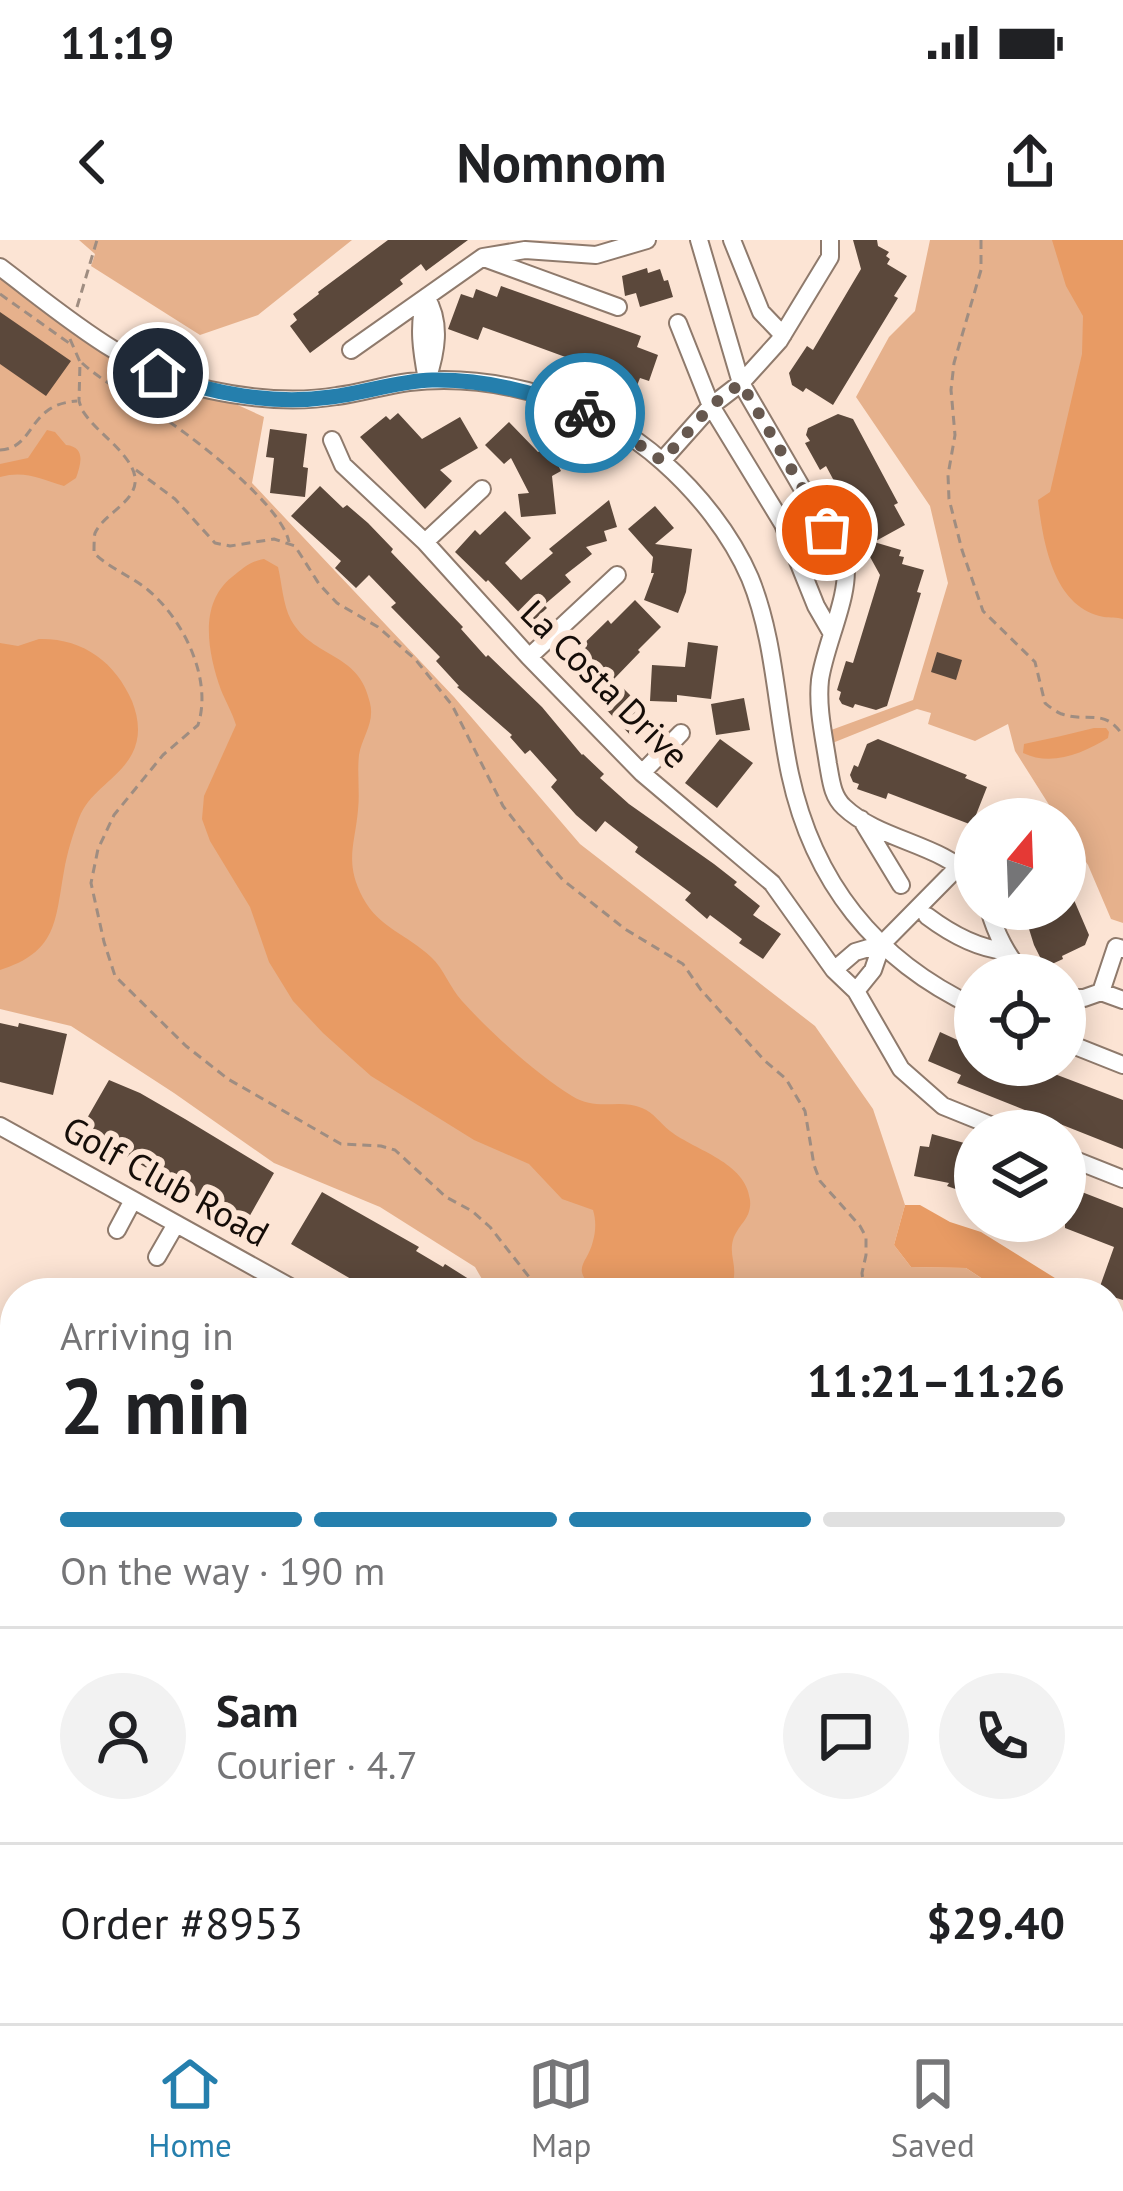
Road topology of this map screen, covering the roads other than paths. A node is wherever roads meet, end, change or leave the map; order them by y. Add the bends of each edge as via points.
1 (647, 240) edge
2 (699, 240) edge
3 (732, 240) edge
4 (830, 240) edge
5 (553, 246) edge
6 (483, 257) junction
7 (0, 267) edge
8 (549, 283) junction
9 (426, 297) junction
10 (618, 307) dead end
11 (678, 323) dead end
12 (783, 335) junction
13 (351, 350) dead end
14 (427, 380) junction
15 (741, 383) junction
16 (711, 406) junction
17 (332, 440) dead end
18 (662, 461) junction
19 (482, 489) dead end
20 (424, 542) junction
21 (617, 575) dead end
22 (830, 632) junction
23 (529, 657) junction
24 (680, 733) dead end
25 (642, 773) junction
26 (860, 818) junction
27 (954, 864) edge
28 (954, 871) edge
29 (901, 885) dead end
30 (927, 916) dead end
31 (994, 930) edge
32 (882, 944) junction
33 (1123, 949) edge
34 (1006, 951) junction
35 (1008, 954) edge
36 (834, 970) junction
37 (856, 991) junction
38 (1101, 992) junction
39 (954, 996) edge
40 (1086, 997) edge
41 (1123, 1000) edge
42 (1086, 1049) edge
43 (1123, 1061) edge
44 (954, 1110) edge
45 (0, 1126) edge
46 (1086, 1164) edge
47 (1123, 1179) edge
48 (133, 1200) junction
49 (176, 1224) junction
50 (117, 1230) dead end
51 (158, 1257) dead end
52 (271, 1278) edge

1 - 5 street via 596,255
2 - 15 street
3 - 12 street via 761,312
4 - 12 street via 830,256
5 - 6 street
5 - 8 street
6 - 8 street
6 - 9 street
7 - 14 street via 103,344 185,384 308,400
8 - 10 street
9 - 13 street
9 - 14 street via 435,312
11 - 16 street
12 - 15 street
14 - 18 street via 548,398 619,430
15 - 16 street
15 - 22 street via 845,562 846,589
16 - 18 street
16 - 22 street via 783,524
17 - 20 street, La Costa Drive via 343,465
18 - 32 street via 726,534 748,575 805,827 833,885
19 - 20 street
20 - 23 street, La Costa Drive
21 - 23 street
22 - 26 street via 820,682 825,746 833,790
23 - 25 street, La Costa Drive
24 - 25 street
25 - 36 street, La Costa Drive via 772,883
26 - 27 street
26 - 29 street
28 - 32 street
30 - 34 street via 974,945
31 - 34 street
32 - 36 street
32 - 37 street
32 - 39 street
33 - 38 street via 1116,947
34 - 35 street
36 - 37 street, La Costa Drive
37 - 44 street, La Costa Drive via 901,1069
38 - 40 street
38 - 41 street
42 - 43 street
45 - 48 street, Golf Club Road via 43,1161
46 - 47 street
48 - 49 street, Golf Club Road
48 - 50 street
49 - 51 street
49 - 52 street, Golf Club Road

